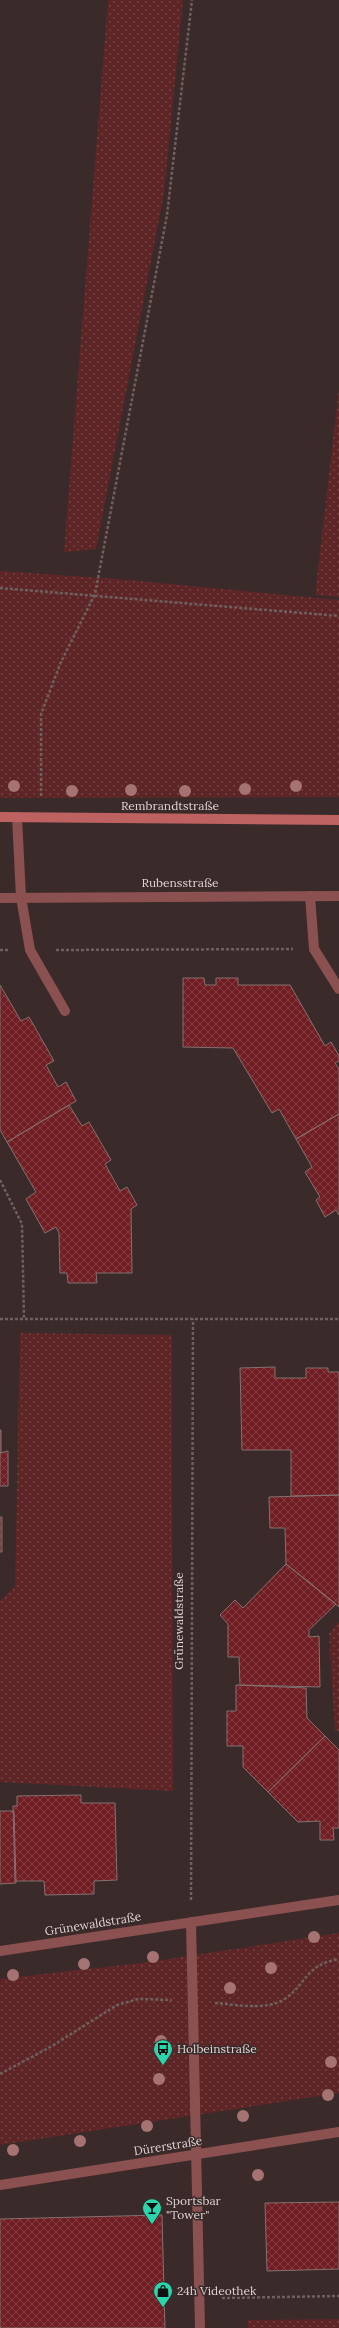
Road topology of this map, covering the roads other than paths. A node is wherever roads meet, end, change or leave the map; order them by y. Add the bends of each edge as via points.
1 (0, 817) edge
2 (17, 818) junction
3 (339, 820) edge
4 (310, 896) junction
5 (339, 896) edge
6 (0, 898) edge
7 (21, 898) junction
8 (339, 990) edge
9 (65, 1011) dead end
10 (339, 1900) edge
11 (191, 1922) junction
12 (0, 1952) edge
13 (339, 2132) edge
14 (196, 2155) junction
15 (0, 2184) edge
16 (200, 2328) edge

1 - 2 street, Rembrandtstraße
2 - 3 street, Rembrandtstraße
2 - 7 street
4 - 5 street, Rubensstraße
4 - 7 street, Rubensstraße
4 - 8 street via 314,949
6 - 7 street, Rubensstraße
7 - 9 street via 30,950
10 - 11 street, Grünewaldstraße
11 - 12 street, Grünewaldstraße
11 - 14 street
13 - 14 street, Dürerstraße
14 - 15 street, Dürerstraße
14 - 16 street

